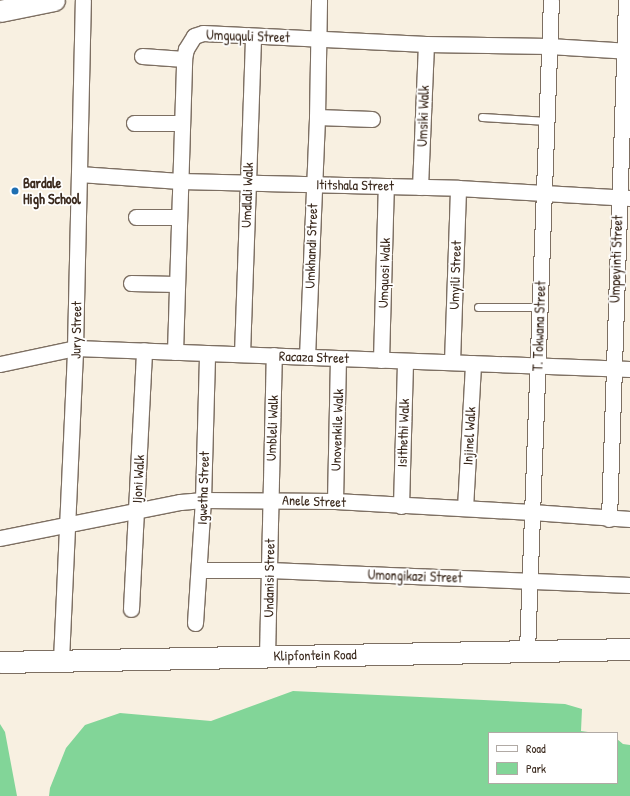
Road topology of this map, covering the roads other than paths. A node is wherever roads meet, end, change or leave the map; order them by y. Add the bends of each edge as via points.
1 (54, 0) edge
2 (83, 0) edge
3 (319, 0) edge
4 (551, 0) edge
5 (626, 0) edge
6 (29, 2) edge
7 (0, 11) edge
8 (253, 36) junction
9 (318, 38) junction
10 (426, 44) junction
11 (549, 46) junction
12 (627, 51) edge
13 (142, 56) dead end
14 (184, 59) junction
15 (317, 117) junction
16 (482, 117) dead end
17 (372, 119) dead end
18 (547, 121) junction
19 (134, 123) dead end
20 (182, 123) junction
21 (79, 174) junction
22 (180, 181) junction
23 (247, 182) junction
24 (314, 184) junction
25 (386, 186) junction
26 (420, 187) junction
27 (458, 188) junction
28 (544, 193) junction
29 (624, 197) edge
30 (136, 217) dead end
31 (179, 217) junction
32 (131, 283) dead end
33 (176, 284) junction
34 (478, 307) dead end
35 (540, 307) junction
36 (75, 348) junction
37 (144, 350) junction
38 (175, 352) junction
39 (207, 353) junction
40 (242, 354) junction
41 (274, 355) junction
42 (307, 357) junction
43 (338, 358) junction
44 (381, 360) junction
45 (405, 360) junction
46 (452, 362) junction
47 (473, 363) junction
48 (0, 364) edge
49 (538, 366) junction
50 (612, 369) junction
51 (630, 369) edge
52 (203, 500) junction
53 (270, 500) junction
54 (335, 501) junction
55 (401, 506) junction
56 (465, 508) junction
57 (136, 512) junction
58 (532, 512) junction
59 (609, 519) junction
60 (630, 519) edge
61 (68, 523) junction
62 (0, 538) edge
63 (199, 570) junction
64 (269, 570) junction
65 (530, 580) junction
66 (630, 585) edge
67 (131, 609) dead end
68 (195, 622) dead end
69 (630, 649) edge
70 (527, 651) junction
71 (267, 656) junction
72 (61, 660) junction
73 (0, 662) edge

1 - 6 street
2 - 21 street, Jury Street
3 - 9 street, Umkhandi Street
4 - 11 street, T. Tokwana Street
5 - 12 street, Umpeyinti Street
6 - 7 street
8 - 9 street, Umguquli Street
8 - 14 street, Umguquli Street via 203,33 194,36 186,49
8 - 23 street, Umdlali Walk
9 - 10 street, Umguquli Street
9 - 15 street, Umkhandi Street
10 - 11 street, Umguquli Street
10 - 26 street, Umsiki Walk
11 - 12 street, Umguquli Street
11 - 18 street, T. Tokwana Street
12 - 29 street, Umpeyinti Street
13 - 14 street
14 - 20 street, Umguquli Street
15 - 17 street
15 - 24 street, Umkhandi Street
16 - 18 lane
18 - 28 street, T. Tokwana Street
19 - 20 street
20 - 22 street, Umguquli Street
21 - 22 street, Ititshala Street
21 - 36 street, Jury Street
22 - 23 street, Ititshala Street
22 - 31 street, Umguquli Street
23 - 24 street, Ititshala Street
23 - 40 street, Umdlali Walk
24 - 25 street, Ititshala Street
24 - 42 street, Umkhandi Street
25 - 26 street, Ititshala Street
25 - 44 street, Umquosi Walk
26 - 27 street, Ititshala Street
27 - 28 street, Ititshala Street
27 - 46 street, Umyili Street
28 - 29 street, Ititshala Street
28 - 35 street, T. Tokwana Street
29 - 50 street, Umpeyinti Street
30 - 31 street
31 - 33 street, Umguquli Street
32 - 33 street
33 - 38 street, Umguquli Street
34 - 35 lane
35 - 49 street, T. Tokwana Street
36 - 37 street, Racaza Street
36 - 48 street, Racaza Street
36 - 61 street, Jury Street
37 - 38 street, Racaza Street
37 - 57 street, Ijoni Walk
38 - 39 street, Racaza Street
39 - 40 street, Racaza Street
39 - 52 street, Igwetha Street
40 - 41 street, Racaza Street
41 - 42 street, Racaza Street
41 - 53 street, Umbleli Walk
42 - 43 street, Racaza Street
43 - 44 street, Racaza Street
43 - 54 street, Unovenkile Walk
44 - 45 street, Racaza Street
45 - 46 street, Racaza Street
45 - 55 street, Isithethi Walk
46 - 47 street, Racaza Street
47 - 49 street, Racaza Street
47 - 56 street, Injinel Walk
49 - 50 street, Racaza Street
49 - 58 street, T. Tokwana Street
50 - 51 street, Racaza Street
50 - 59 street, Umpeyinti Street
52 - 53 street, Anele Street
52 - 57 street, Anele Street via 180,502
52 - 63 street, Igwetha Street
53 - 54 street, Anele Street
53 - 64 street, Undanisi Street
54 - 55 street, Anele Street
55 - 56 street, Anele Street
56 - 58 street, Anele Street
57 - 61 street, Anele Street
57 - 67 street, Ijoni Walk
58 - 59 street, Anele Street
58 - 65 street, T. Tokwana Street
59 - 60 street, Anele Street
61 - 62 street, Anele Street
61 - 72 street, Jury Street
63 - 64 street, Umongikazi Street
63 - 68 street, Igwetha Street
64 - 65 street, Umongikazi Street
64 - 71 street, Undanisi Street
65 - 66 street, Umongikazi Street
65 - 70 street, T. Tokwana Street
69 - 70 street, Klipfontein Road
70 - 71 street, Klipfontein Road
71 - 72 street, Klipfontein Road
72 - 73 street, Klipfontein Road

